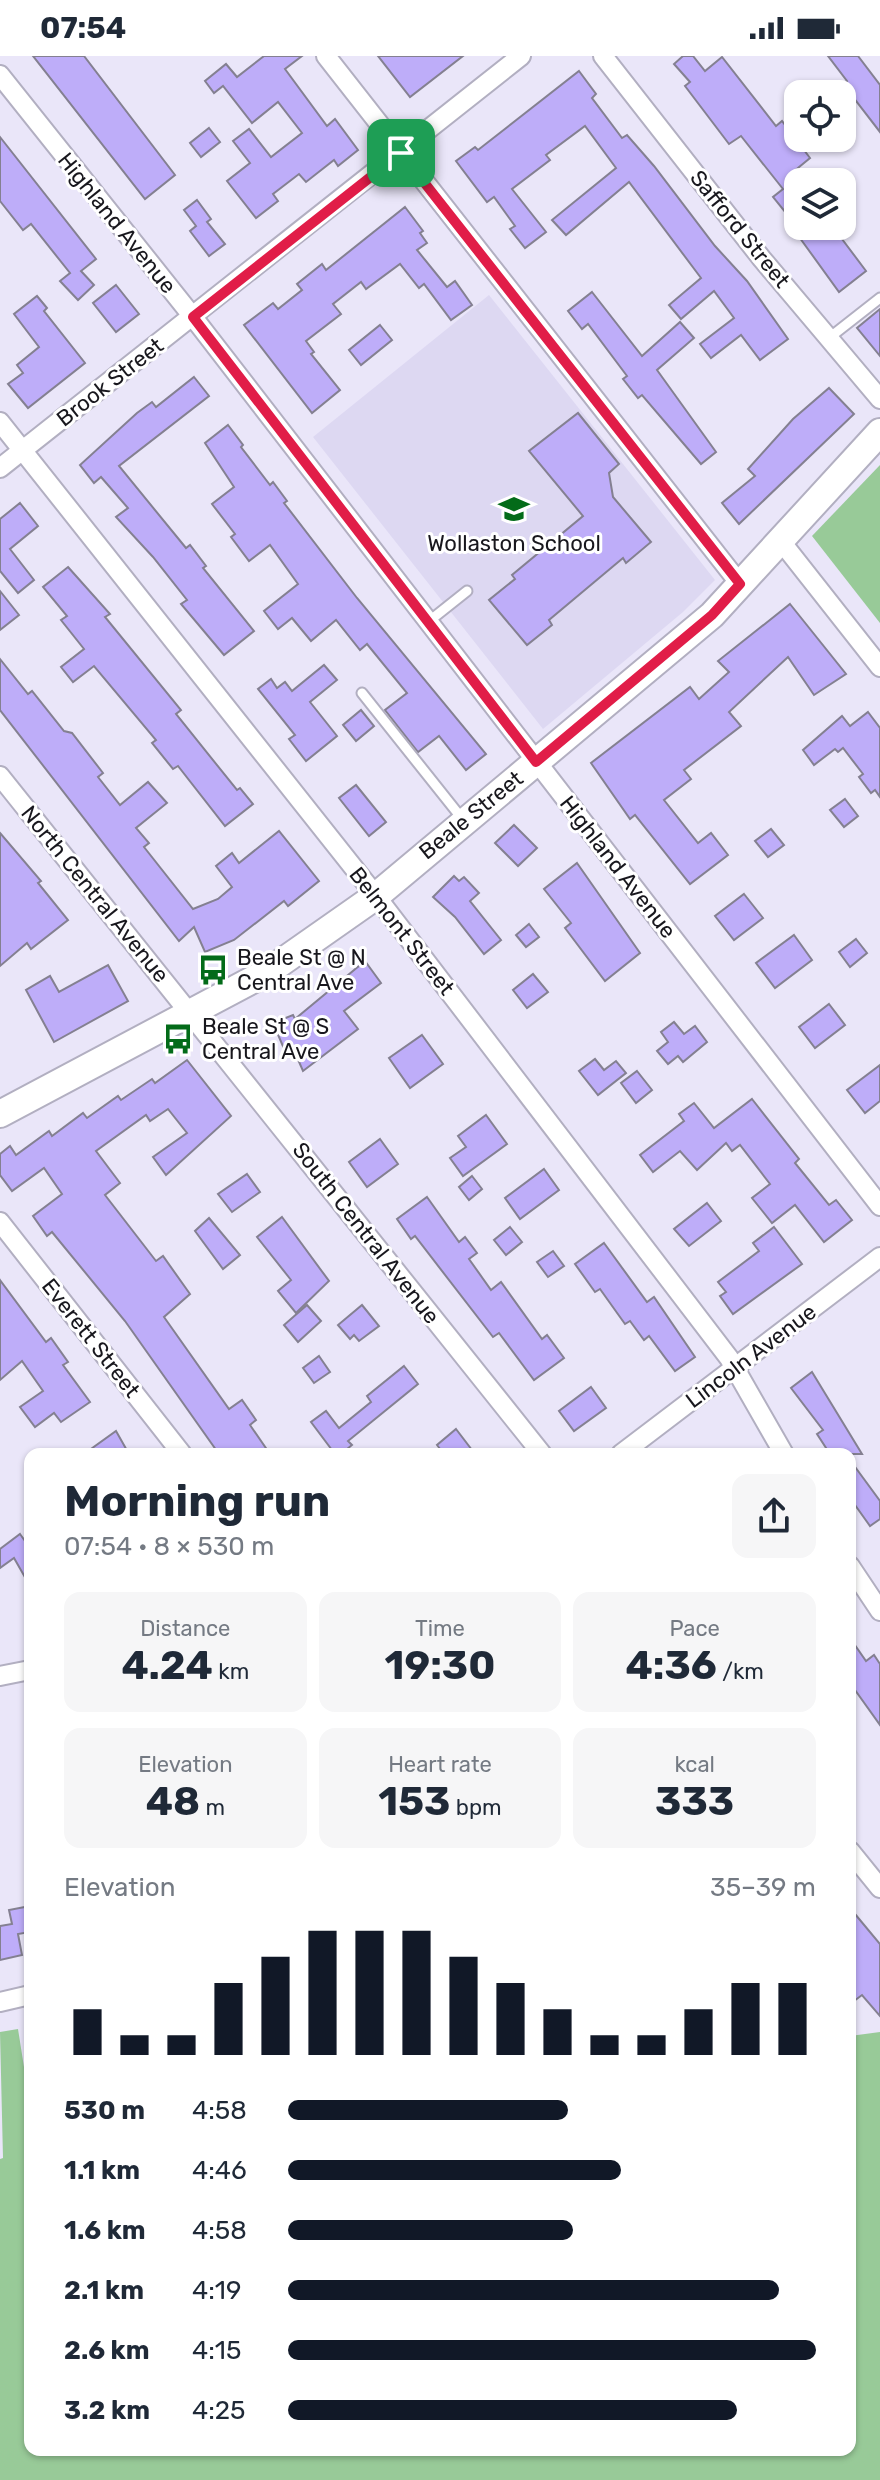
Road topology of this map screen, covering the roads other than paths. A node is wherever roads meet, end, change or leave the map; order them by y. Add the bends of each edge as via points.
1 (326, 56) edge
2 (521, 56) edge
3 (603, 56) edge
4 (0, 75) edge
5 (401, 153) junction
6 (880, 298) edge
7 (193, 317) junction
8 (829, 338) junction
9 (880, 399) edge
10 (0, 422) edge
11 (880, 432) edge
12 (22, 451) junction
13 (0, 468) edge
14 (780, 540) junction
15 (740, 584) junction
16 (467, 591) dead end
17 (428, 622) junction
18 (880, 667) edge
19 (362, 693) dead end
20 (536, 762) junction
21 (0, 776) edge
22 (464, 821) junction
23 (376, 896) junction
24 (190, 1012) junction
25 (0, 1114) edge
26 (880, 1206) edge
27 (0, 1222) edge
28 (880, 1257) edge
29 (734, 1368) junction
30 (177, 1448) edge
31 (537, 1448) edge
32 (629, 1448) edge
33 (781, 1448) edge
34 (856, 1575) edge
35 (880, 1611) edge
36 (24, 1670) edge
37 (3, 1671) edge
38 (856, 1858) edge
39 (880, 1888) edge
40 (24, 1996) edge
41 (0, 2002) edge

1 - 5 street
2 - 5 street, Brook Street
3 - 8 street, Safford Street
4 - 7 street, Highland Avenue
5 - 7 street, Brook Street
5 - 15 street
6 - 8 lane
7 - 12 street, Brook Street
7 - 17 street, Highland Avenue
8 - 9 street, Safford Street
10 - 12 street, Belmont Street
11 - 14 main road, Beale Street
12 - 13 street, Brook Street
12 - 23 street, Belmont Street
14 - 15 main road, Beale Street
14 - 18 street
15 - 20 main road, Beale Street via 712,615
16 - 17 lane
17 - 20 street, Highland Avenue
19 - 22 lane
20 - 22 main road, Beale Street
20 - 26 street, Highland Avenue
21 - 24 street, North Central Avenue
22 - 23 main road, Beale Street
23 - 24 main road, Beale Street via 269,971
23 - 29 street, Belmont Street
24 - 25 main road, Beale Street
24 - 31 street, South Central Avenue
27 - 30 street, Everett Street
28 - 29 street, Lincoln Avenue
29 - 32 street, Lincoln Avenue
29 - 33 street, Belmont Street
34 - 35 street
36 - 37 street
38 - 39 street
40 - 41 street

